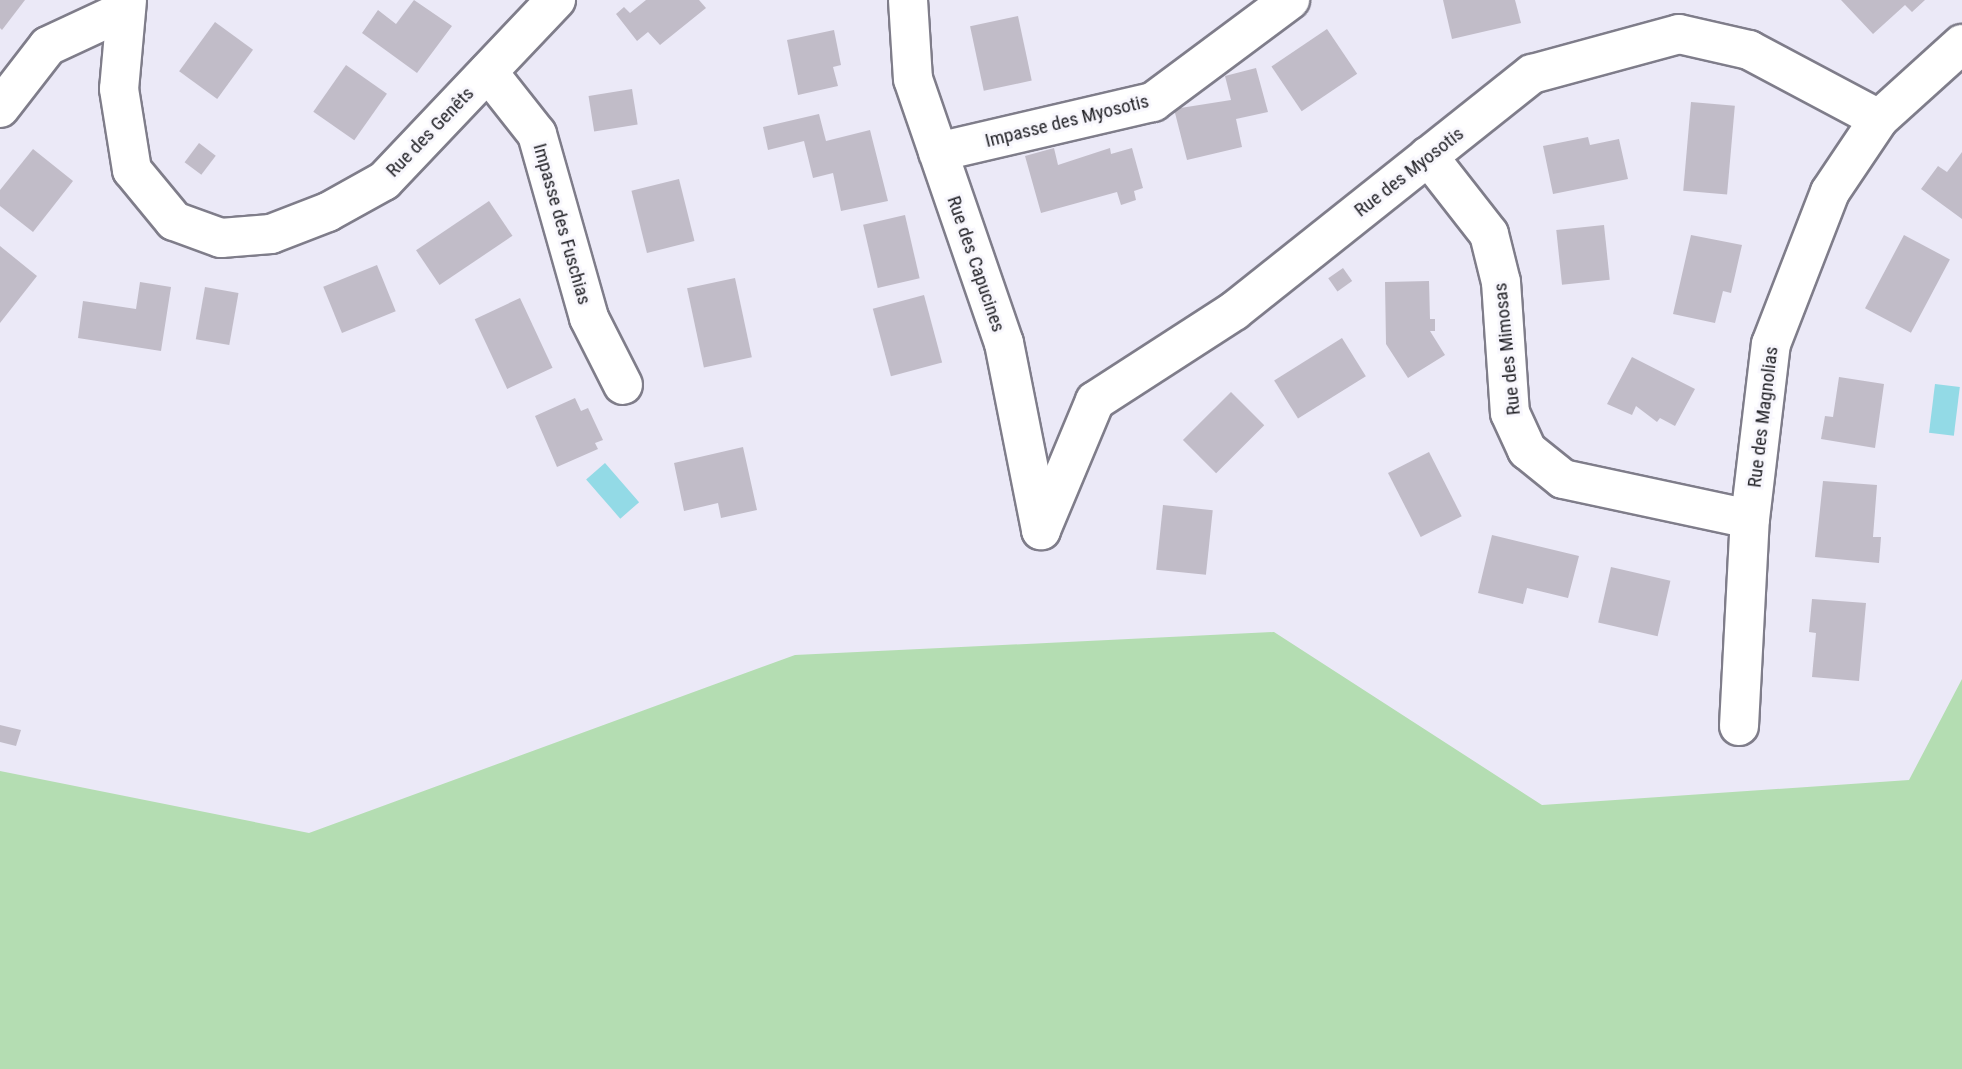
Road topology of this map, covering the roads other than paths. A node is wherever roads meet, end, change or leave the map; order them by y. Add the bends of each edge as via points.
1 (556, 0) edge
2 (908, 0) edge
3 (1290, 0) edge
4 (125, 5) edge
5 (1962, 44) edge
6 (488, 72) junction
7 (0, 108) edge
8 (1879, 119) junction
9 (938, 152) junction
10 (1429, 156) junction
11 (623, 384) dead end
12 (1750, 519) junction
13 (1041, 530) joint
14 (1739, 726) dead end

1 - 6 street, Rue des Genêts
2 - 9 street, Rue des Capucines via 913,79
3 - 9 street, Impasse des Myosotis via 1153,102
4 - 6 street, Rue des Genêts via 119,89 132,170 174,221 221,238 271,234 328,212 384,181
4 - 7 street via 48,46
5 - 8 street, Rue des Magnolias
6 - 11 street, Impasse des Fuschias via 537,134 589,318
8 - 10 street, Rue des Myosotis via 1749,50 1679,34 1532,75
8 - 12 street, Rue des Magnolias via 1830,192 1771,344
9 - 13 street, Rue des Capucines via 1004,343
10 - 12 street, Rue des Mimosas via 1489,234 1501,282 1510,413 1527,450 1563,479
10 - 13 street, Rue des Myosotis via 1234,311 1095,401
12 - 14 street, Rue des Magnolias

